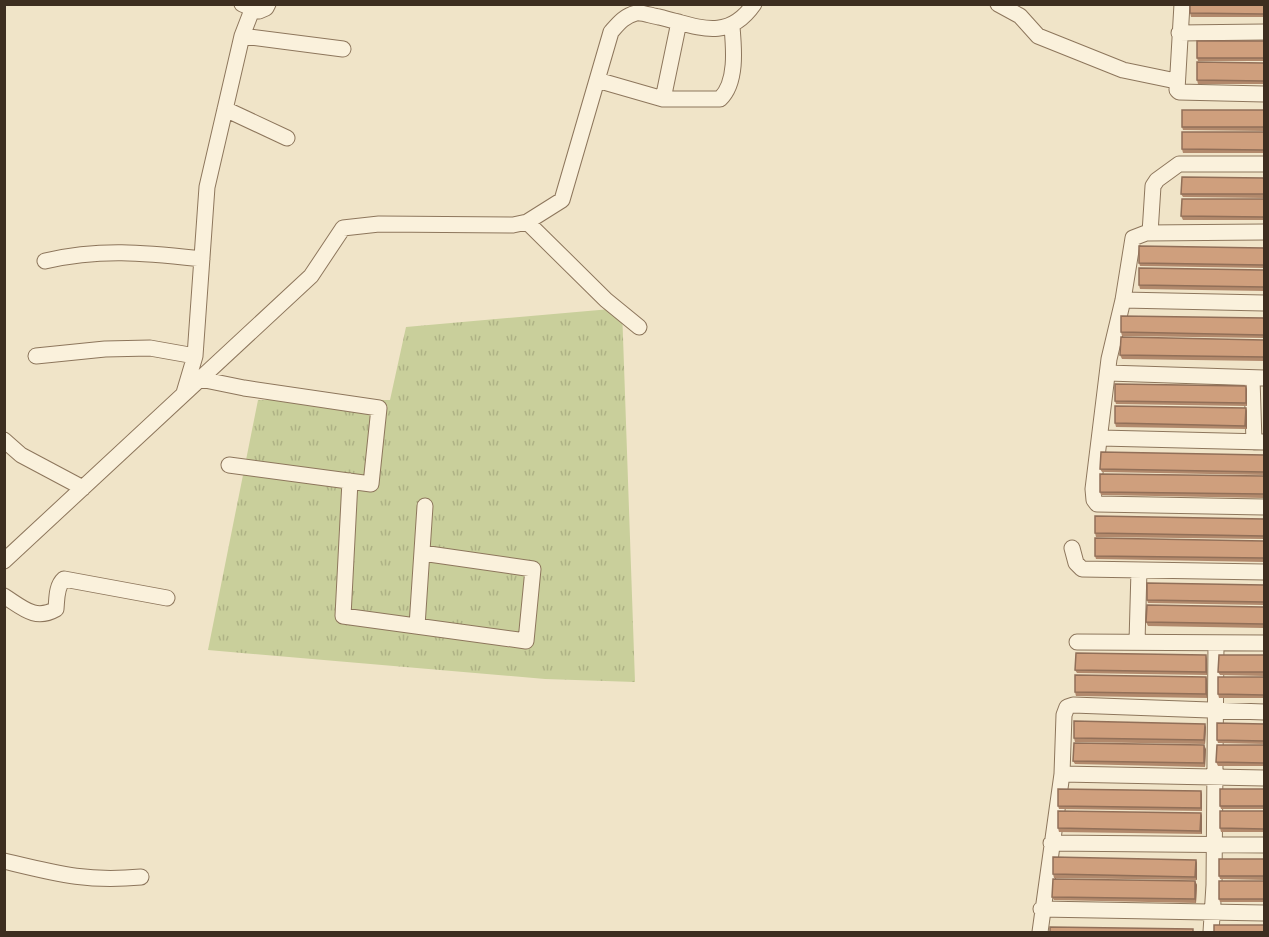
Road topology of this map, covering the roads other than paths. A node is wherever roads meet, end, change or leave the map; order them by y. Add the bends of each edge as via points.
1 (268, 4) edge
2 (754, 4) edge
3 (998, 4) edge
4 (1182, 4) edge
5 (247, 7) edge
6 (679, 22) junction
7 (732, 27) junction
8 (1264, 32) edge
9 (1179, 33) junction
10 (242, 36) junction
11 (343, 48) dead end
12 (597, 80) junction
13 (1176, 81) junction
14 (1264, 94) edge
15 (663, 99) junction
16 (225, 109) junction
17 (287, 138) dead end
18 (1264, 164) edge
19 (527, 222) junction
20 (1264, 232) edge
21 (1150, 233) junction
22 (202, 259) junction
23 (45, 261) dead end
24 (1124, 300) junction
25 (1264, 303) edge
26 (639, 327) dead end
27 (36, 356) dead end
28 (195, 356) junction
29 (1108, 373) junction
30 (1258, 378) edge
31 (200, 379) junction
32 (184, 393) junction
33 (1101, 438) junction
34 (4, 440) edge
35 (1259, 442) edge
36 (229, 465) dead end
37 (350, 481) junction
38 (83, 488) junction
39 (425, 506) dead end
40 (1264, 507) edge
41 (1072, 548) dead end
42 (422, 553) junction
43 (4, 561) edge
44 (1139, 570) junction
45 (1264, 572) edge
46 (4, 596) edge
47 (167, 598) dead end
48 (417, 626) junction
49 (1077, 642) dead end
50 (1137, 642) junction
51 (1216, 643) junction
52 (1264, 643) edge
53 (1215, 709) junction
54 (1264, 712) edge
55 (1062, 774) junction
56 (1215, 777) junction
57 (1264, 778) edge
58 (1051, 843) junction
59 (1214, 844) junction
60 (1264, 845) edge
61 (4, 861) edge
62 (141, 877) dead end
63 (1041, 909) junction
64 (1211, 913) junction
65 (1264, 913) edge
66 (1040, 933) edge
67 (1210, 933) edge

1 - 5 street via 259,11
2 - 7 street
3 - 13 street via 1020,16 1038,36 1123,70
4 - 9 street
5 - 10 street
6 - 7 street via 716,30
6 - 12 street via 638,13 621,19 611,32
6 - 15 street
7 - 15 street via 729,90 720,99
8 - 9 street
9 - 13 street
10 - 11 street
10 - 16 street
12 - 15 street
12 - 19 street via 562,200
13 - 14 street via 1179,92
16 - 17 street
16 - 22 street via 207,187
18 - 21 street via 1179,164 1153,186
19 - 26 street
19 - 31 street via 343,228 311,276
20 - 21 street
21 - 24 street via 1132,238
22 - 23 street via 132,252 81,253
22 - 28 street
24 - 25 street
24 - 29 street
27 - 28 street via 150,348
28 - 32 street
29 - 30 street
29 - 33 street
30 - 35 street
31 - 32 street
31 - 37 street via 378,408 371,483
32 - 38 street
33 - 35 street
33 - 40 street via 1093,489 1097,504
34 - 38 street via 21,455
36 - 37 street
37 - 48 street via 343,616
38 - 43 street
39 - 42 street
41 - 44 street via 1082,569
42 - 48 street
42 - 48 street via 532,569 526,641
44 - 45 street
44 - 50 street
46 - 47 street via 35,616 56,609 57,593 64,579
49 - 50 street
50 - 51 street
51 - 52 street
51 - 53 street
53 - 54 street
53 - 55 street via 1067,707
53 - 56 street
55 - 56 street
55 - 58 street
56 - 57 street
56 - 59 street
58 - 59 street
58 - 63 street
59 - 60 street
59 - 64 street
61 - 62 street via 72,878
63 - 64 street
63 - 66 street
64 - 65 street
64 - 67 street

